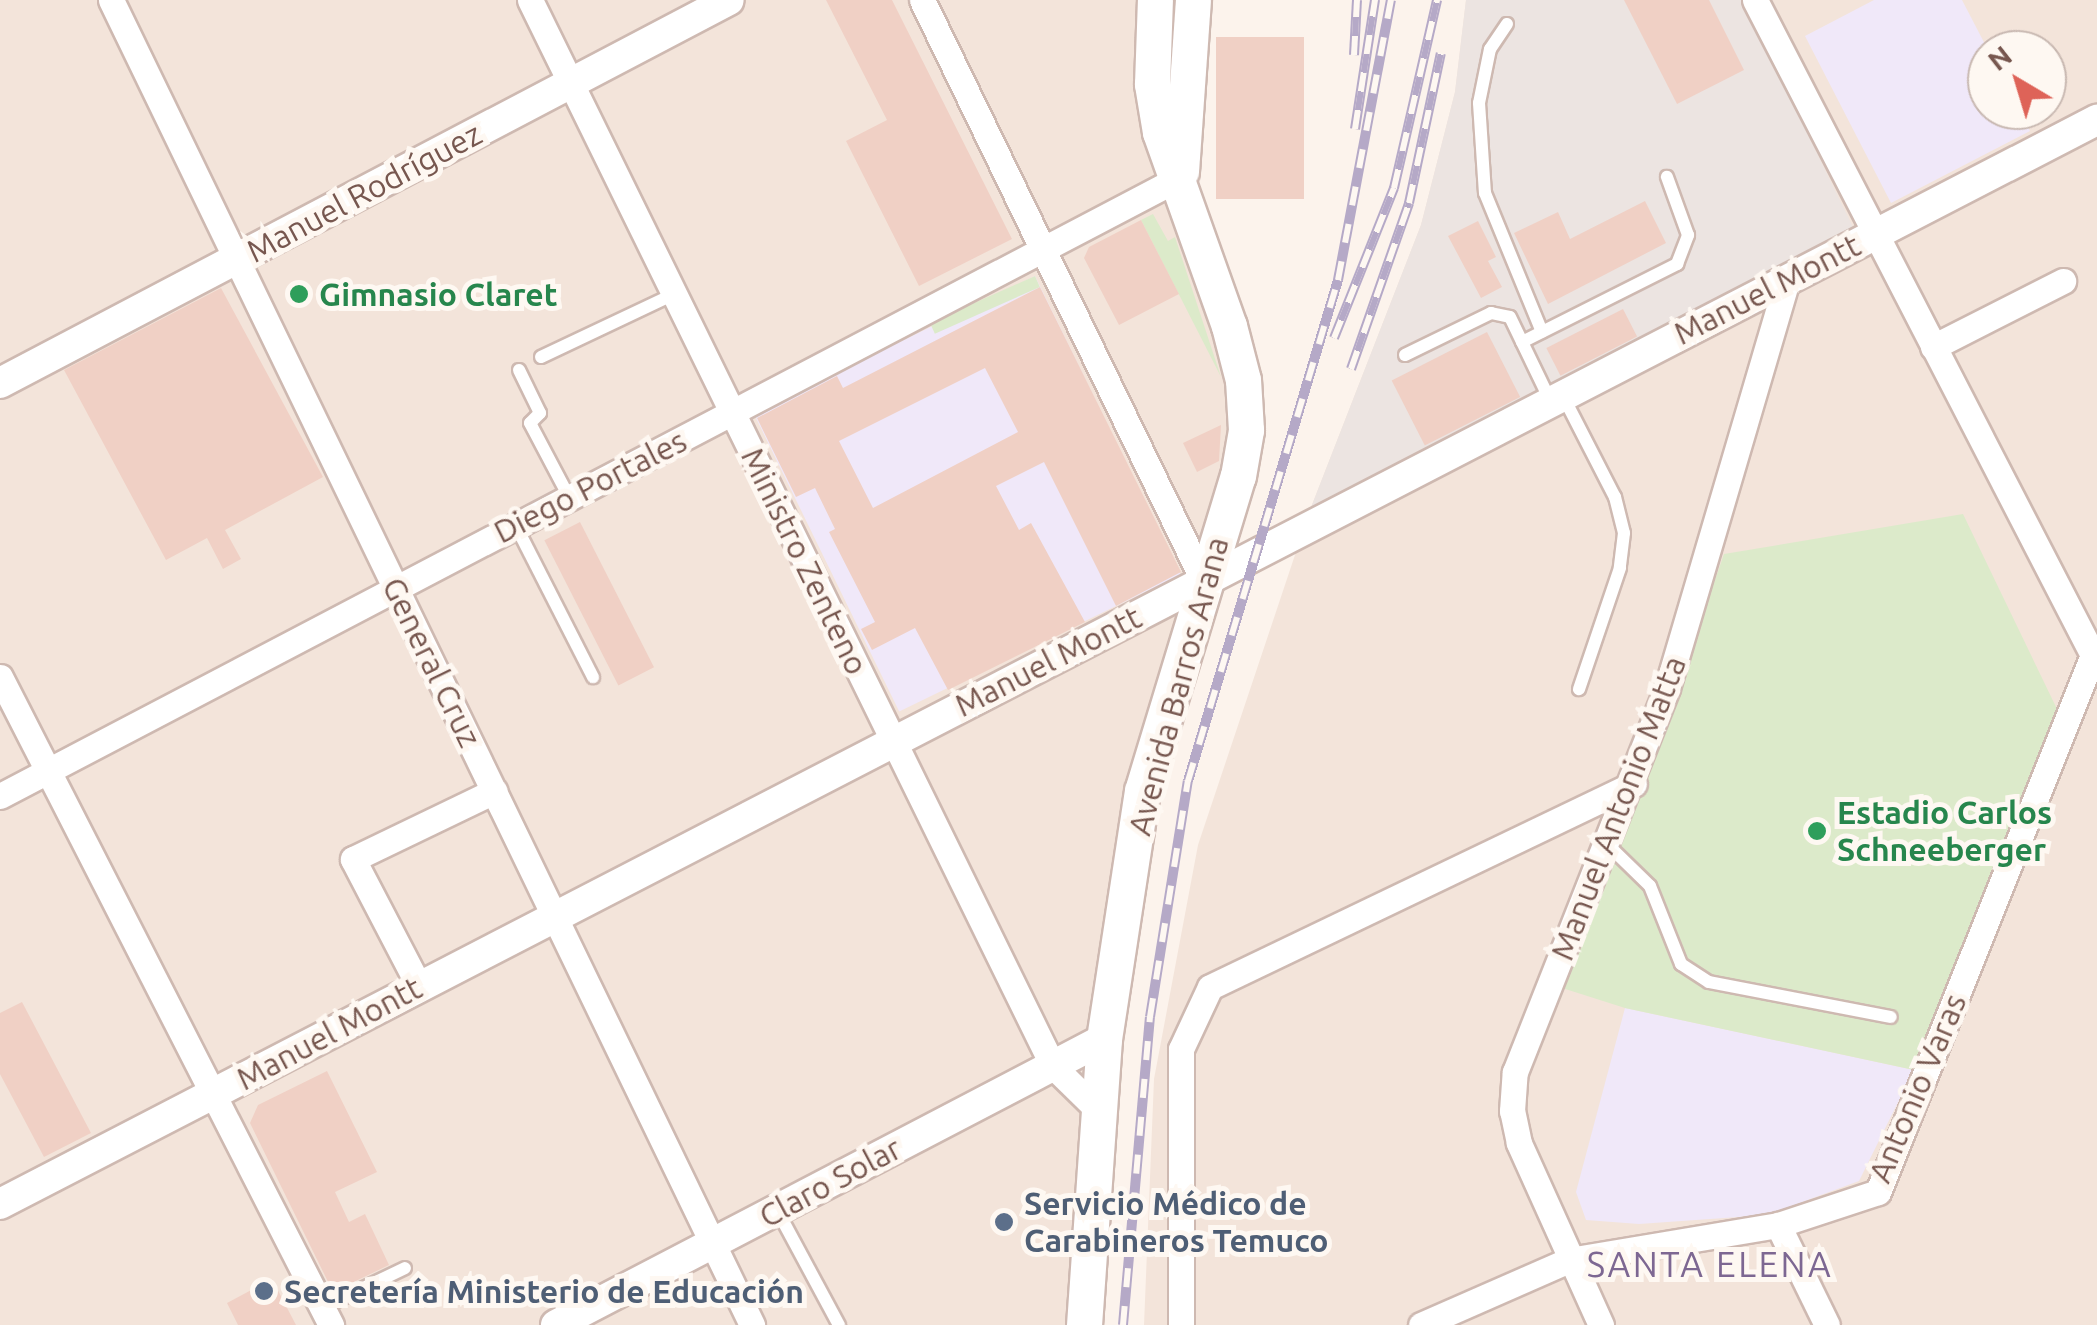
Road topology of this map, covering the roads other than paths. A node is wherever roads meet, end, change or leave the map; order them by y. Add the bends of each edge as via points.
1 (111, 0) edge
2 (530, 0) edge
3 (728, 0) edge
4 (922, 0) edge
5 (1155, 0) edge
6 (1193, 0) edge
7 (1755, 0) edge
8 (1507, 24) dead end
9 (571, 83) junction
10 (2097, 120) edge
11 (1181, 177) junction
12 (1667, 177) dead end
13 (1875, 234) junction
14 (1046, 250) junction
15 (236, 259) junction
16 (1787, 279) junction
17 (2063, 280) dead end
18 (674, 294) junction
19 (1542, 332) junction
20 (1522, 342) junction
21 (1933, 347) junction
22 (1406, 356) dead end
23 (541, 357) dead end
24 (519, 370) dead end
25 (0, 383) edge
26 (1556, 397) junction
27 (732, 413) junction
28 (569, 497) junction
29 (514, 524) junction
30 (1204, 582) junction
31 (395, 586) junction
32 (2095, 659) edge
33 (0, 676) edge
34 (593, 677) dead end
35 (1579, 690) dead end
36 (893, 740) junction
37 (48, 772) junction
38 (1634, 784) junction
39 (494, 791) junction
40 (0, 796) edge
41 (1609, 846) junction
42 (554, 916) junction
43 (419, 986) junction
44 (1891, 1017) dead end
45 (1104, 1040) junction
46 (1053, 1066) junction
47 (213, 1094) junction
48 (1098, 1110) junction
49 (0, 1204) edge
50 (778, 1210) junction
51 (1778, 1225) junction
52 (712, 1244) junction
53 (1568, 1260) junction
54 (404, 1268) dead end
55 (327, 1316) edge
56 (556, 1325) edge
57 (752, 1325) edge
58 (839, 1325) edge
59 (1084, 1325) edge
60 (1181, 1325) edge
61 (1421, 1325) edge
62 (1601, 1325) edge
63 (1826, 1325) edge

1 - 15 street, General Cruz
2 - 9 street, Ministro Zenteno
3 - 9 street, Manuel Rodríguez
4 - 14 street
5 - 11 main road, Avenida Barros Arana via 1152,84 1160,132
6 - 11 main road, Avenida Barros Arana
7 - 13 street
8 - 19 lane via 1490,49 1478,102 1484,193
9 - 15 street, Manuel Rodríguez
9 - 18 street, Ministro Zenteno
10 - 13 street, Manuel Montt
11 - 14 street, Diego Portales
11 - 30 main road, Avenida Barros Arana via 1238,354 1246,406 1240,465
12 - 19 lane via 1688,235 1677,264
13 - 16 street, Manuel Montt
13 - 21 street
14 - 27 street, Diego Portales
14 - 30 street
15 - 25 street, Manuel Rodríguez
15 - 31 street, General Cruz
16 - 26 street, Manuel Montt
16 - 38 street, Manuel Antonio Matta
17 - 21 street
18 - 23 lane
18 - 27 street, Ministro Zenteno
19 - 20 lane
20 - 22 lane via 1510,318 1491,313
20 - 26 lane
21 - 32 street
24 - 28 lane via 540,413 530,423
26 - 30 street, Manuel Montt
26 - 35 lane via 1616,498 1624,533 1620,568
27 - 28 street, Diego Portales
27 - 36 street, Ministro Zenteno
28 - 29 street, Diego Portales
29 - 31 street, Diego Portales
29 - 34 lane
30 - 36 street, Manuel Montt
30 - 45 main road, Avenida Barros Arana via 1142,792
31 - 37 street, Diego Portales
31 - 39 street, General Cruz
32 - 51 street, Antonio Varas via 1878,1192
33 - 37 street
36 - 42 street, Manuel Montt
36 - 46 street, Ministro Zenteno
37 - 40 street, Diego Portales
37 - 47 street
38 - 41 street, Manuel Antonio Matta
38 - 60 street via 1210,987 1181,1050
39 - 42 street, General Cruz
39 - 43 street via 354,859
41 - 44 lane via 1650,886 1681,964 1708,982
41 - 53 street, Manuel Antonio Matta via 1522,1052 1512,1091 1518,1143
42 - 43 street, Manuel Montt
42 - 52 street, General Cruz
43 - 47 street, Manuel Montt
45 - 46 street, Claro Solar
45 - 48 main road, Avenida Barros Arana
46 - 48 street, Ministro Zenteno
46 - 50 street, Claro Solar
47 - 49 street, Manuel Montt
47 - 55 street
48 - 59 main road, Avenida Barros Arana
50 - 52 street, Claro Solar
50 - 58 lane
51 - 53 street, Antonio Varas
51 - 63 street
52 - 56 street, Claro Solar
52 - 57 street, General Cruz
53 - 61 street, Antonio Varas
53 - 62 street, Manuel Antonio Matta
54 - 55 lane

